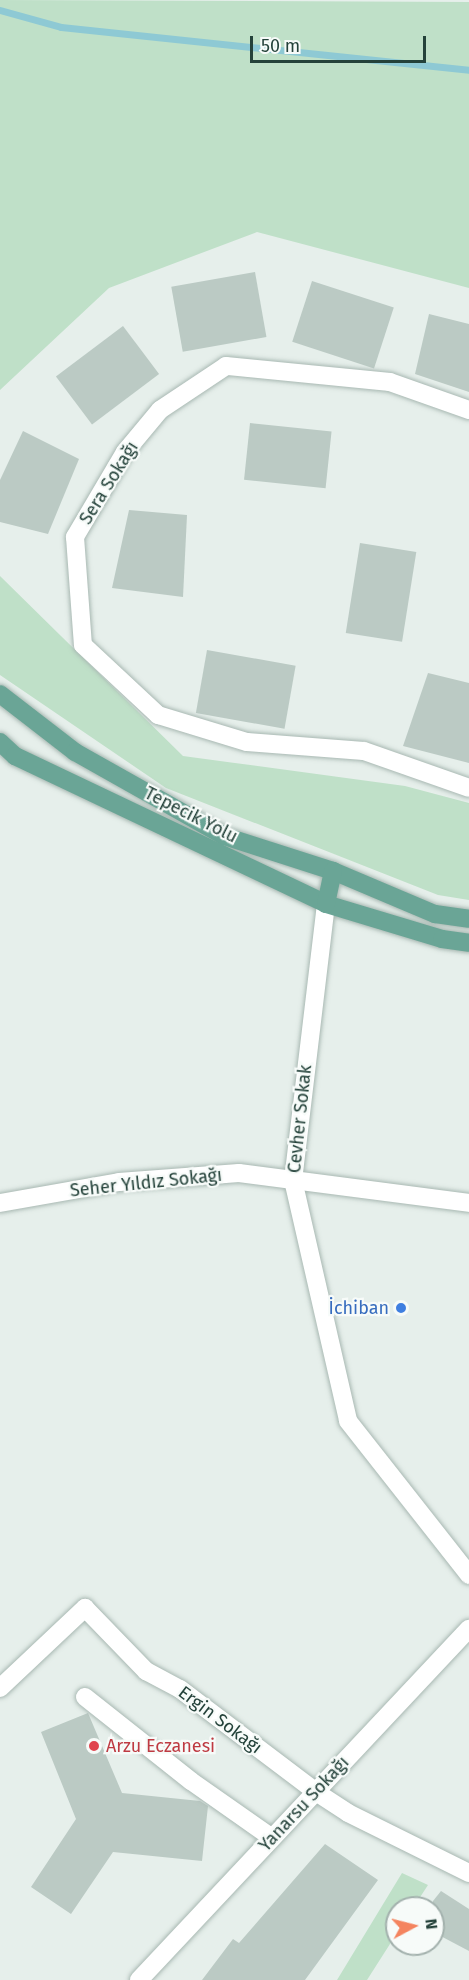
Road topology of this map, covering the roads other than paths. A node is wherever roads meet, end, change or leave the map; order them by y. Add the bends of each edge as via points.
1 (469, 410) edge
2 (0, 694) edge
3 (0, 742) edge
4 (469, 788) edge
5 (333, 871) junction
6 (326, 904) junction
7 (469, 919) edge
8 (469, 943) edge
9 (293, 1180) junction
10 (0, 1203) edge
11 (469, 1203) edge
12 (469, 1575) edge
13 (469, 1628) edge
14 (0, 1688) edge
15 (85, 1697) dead end
16 (316, 1792) junction
17 (272, 1838) junction
18 (469, 1874) edge
19 (139, 1980) edge

1 - 4 street, Sera Sokağı via 390,382 226,366 160,410 125,452 75,537 83,645 158,715 247,742 364,751
2 - 5 main road, Tepecik Yolu via 75,752 224,836
3 - 6 main road, Tepecik Yolu via 15,756
5 - 6 main road
5 - 7 main road, Tepecik Yolu via 435,914
6 - 8 main road, Tepecik Yolu via 442,939
6 - 9 street, Cevher Sokak
9 - 10 street, Seher Yıldız Sokağı via 239,1173 119,1182
9 - 11 street, Seher Yıldız Sokağı
9 - 12 street, Cevher Sokak via 348,1421
13 - 16 street, Yanarsu Sokağı
14 - 16 street, Ergin Sokağı via 85,1608 146,1671 180,1689
15 - 17 street
16 - 17 street, Yanarsu Sokağı
16 - 18 street, Ergin Sokağı via 348,1813
17 - 19 street, Yanarsu Sokağı

